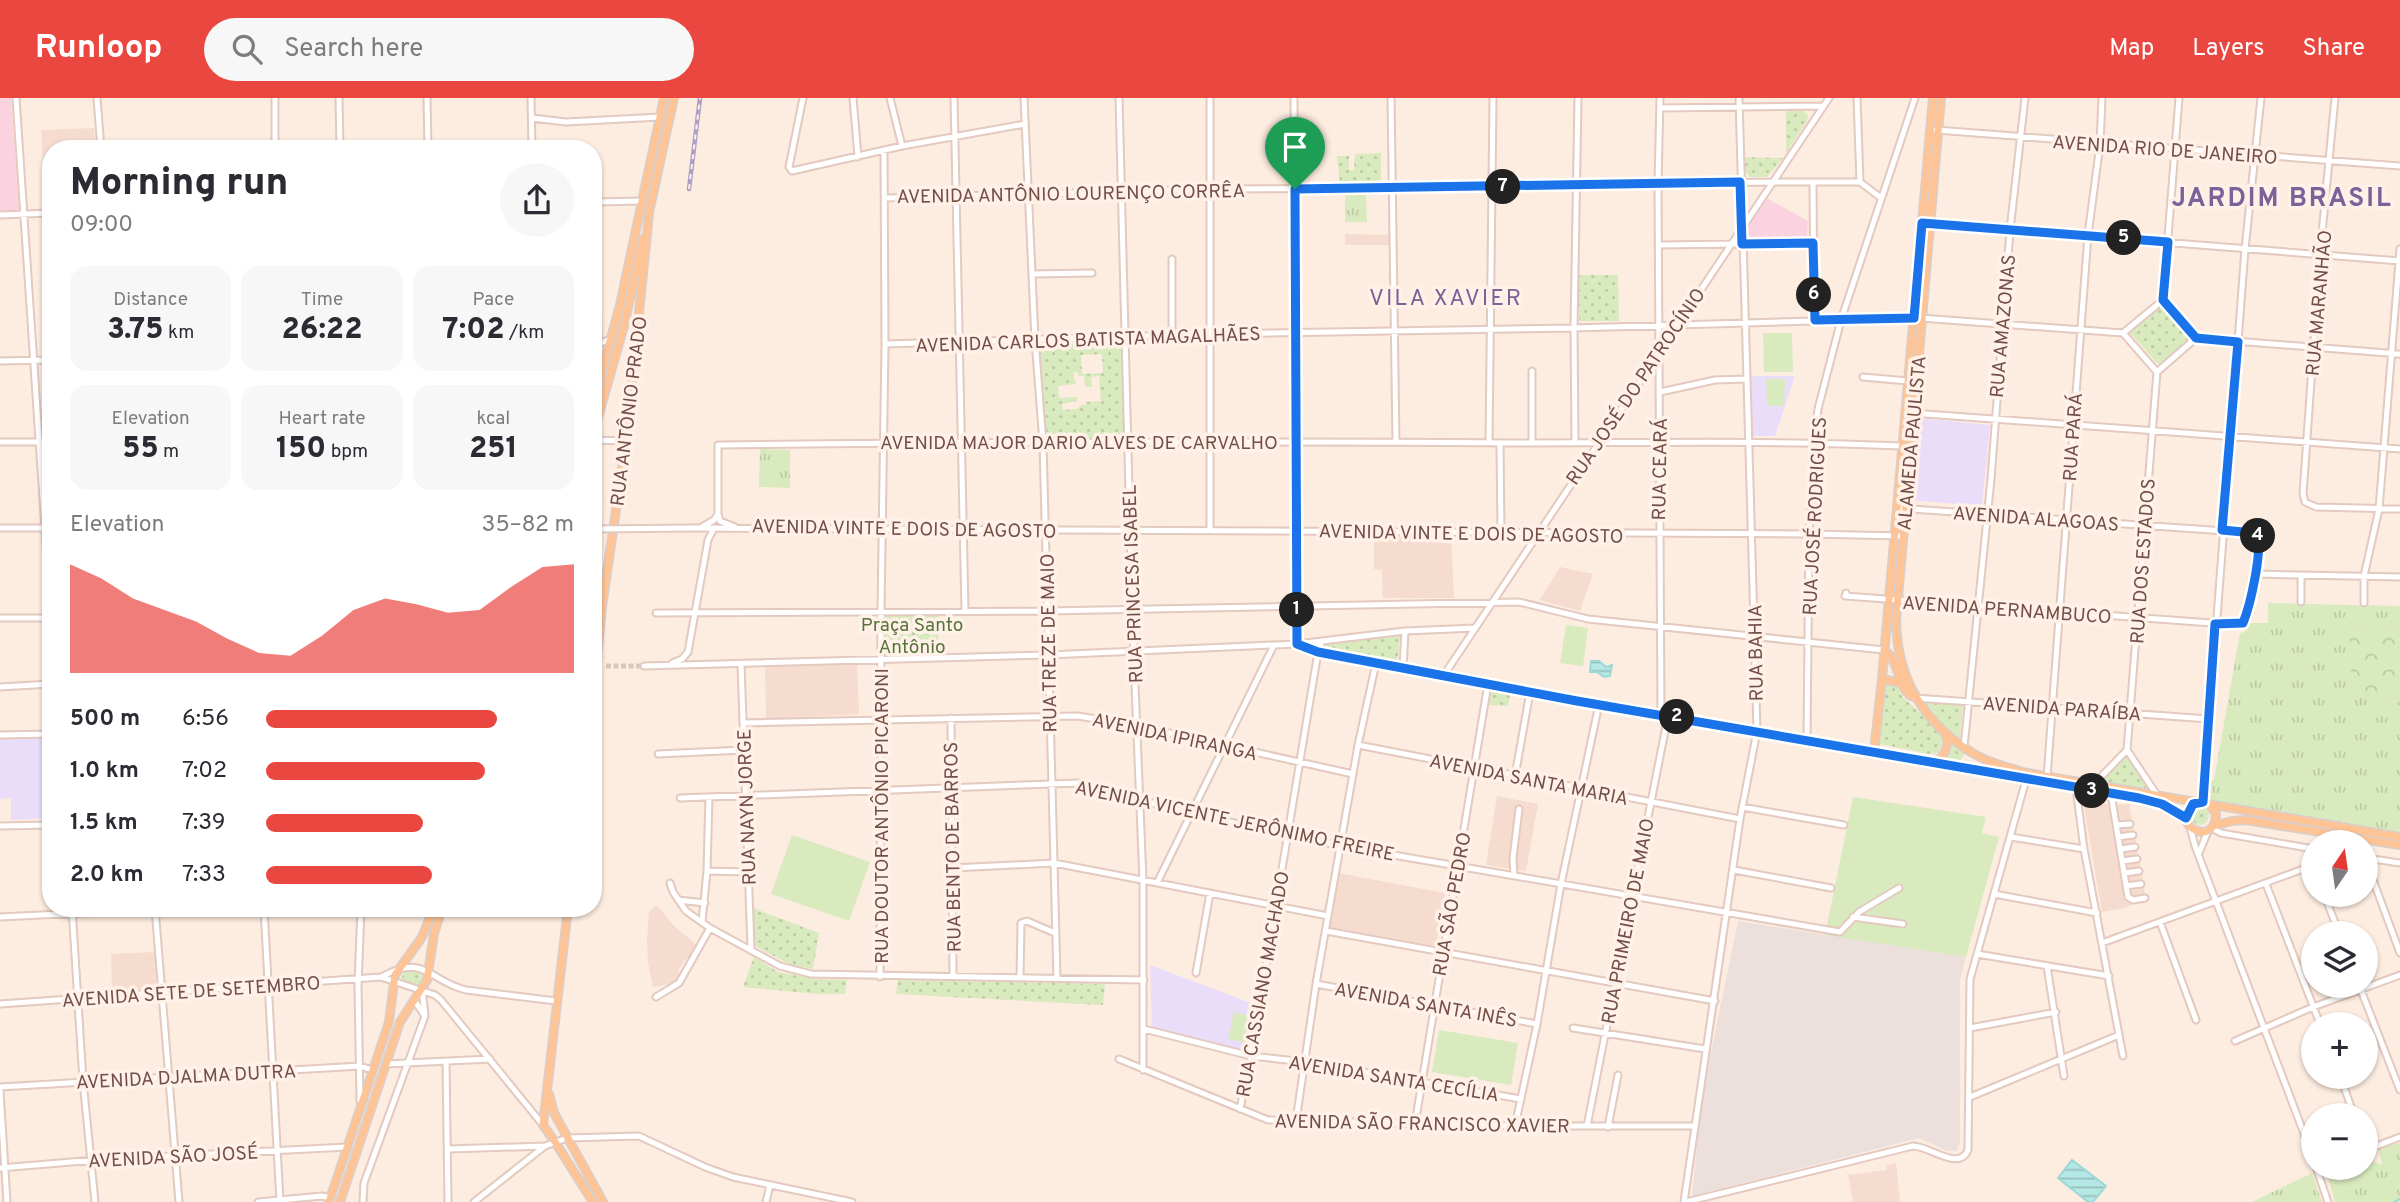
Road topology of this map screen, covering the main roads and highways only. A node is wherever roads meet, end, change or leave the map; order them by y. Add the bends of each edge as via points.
1 (664, 98) edge
2 (674, 98) edge
3 (1933, 98) edge
4 (1941, 98) edge
5 (1935, 130) junction
6 (649, 214) junction
7 (1918, 318) junction
8 (602, 371) edge
9 (602, 405) edge
10 (1909, 413) junction
11 (1901, 508) junction
12 (602, 588) edge
13 (1893, 600) junction
14 (1884, 650) junction
15 (1882, 679) junction
16 (1901, 683) junction
17 (1915, 698) junction
18 (1945, 732) junction
19 (1974, 754) junction
20 (1936, 762) junction
21 (1970, 768) junction
22 (2202, 803) junction
23 (2186, 818) junction
24 (2211, 828) junction
25 (2400, 837) edge
26 (2400, 845) edge
27 (430, 917) edge
28 (439, 917) edge
29 (567, 917) edge
30 (372, 1070) junction
31 (380, 1082) junction
32 (548, 1087) junction
33 (330, 1200) edge
34 (340, 1202) edge
35 (593, 1202) edge
36 (603, 1202) edge

1 - 8 main road
2 - 6 main road
3 - 5 main road, ALAMEDA PAULISTA
4 - 5 main road, ALAMEDA PAULISTA
5 - 7 main road, ALAMEDA PAULISTA
6 - 9 main road
6 - 12 main road, RUA ANTÔNIO PRADO via 626,440
7 - 10 main road, ALAMEDA PAULISTA
7 - 10 main road, ALAMEDA PAULISTA via 1908,381
10 - 11 main road, ALAMEDA PAULISTA
10 - 11 main road, ALAMEDA PAULISTA via 1902,446
11 - 13 main road, ALAMEDA PAULISTA
13 - 14 main road, ALAMEDA PAULISTA
13 - 17 main road, ALAMEDA PAULISTA via 1899,657
14 - 15 main road, ALAMEDA PAULISTA
14 - 16 main road via 1891,655
15 - 16 main road
15 - 20 main road, ALAMEDA PAULISTA via 1874,751
16 - 17 main road
17 - 18 main road, ALAMEDA PAULISTA
18 - 19 main road, ALAMEDA PAULISTA
18 - 20 main road via 1948,746
19 - 21 main road
19 - 22 main road, ALAMEDA PAULISTA via 2022,772
20 - 21 main road
21 - 23 main road via 2162,804
22 - 23 main road via 2189,808
22 - 24 main road via 2216,814
22 - 25 main road, ALAMEDA PAULISTA
23 - 24 main road via 2189,827 2198,832
24 - 26 main road via 2246,820
27 - 30 main road via 399,968 389,1022
28 - 31 main road via 429,971 400,1022
29 - 32 main road
30 - 31 main road
30 - 33 main road
31 - 34 main road
32 - 35 main road via 542,1125
32 - 36 main road via 554,1113

